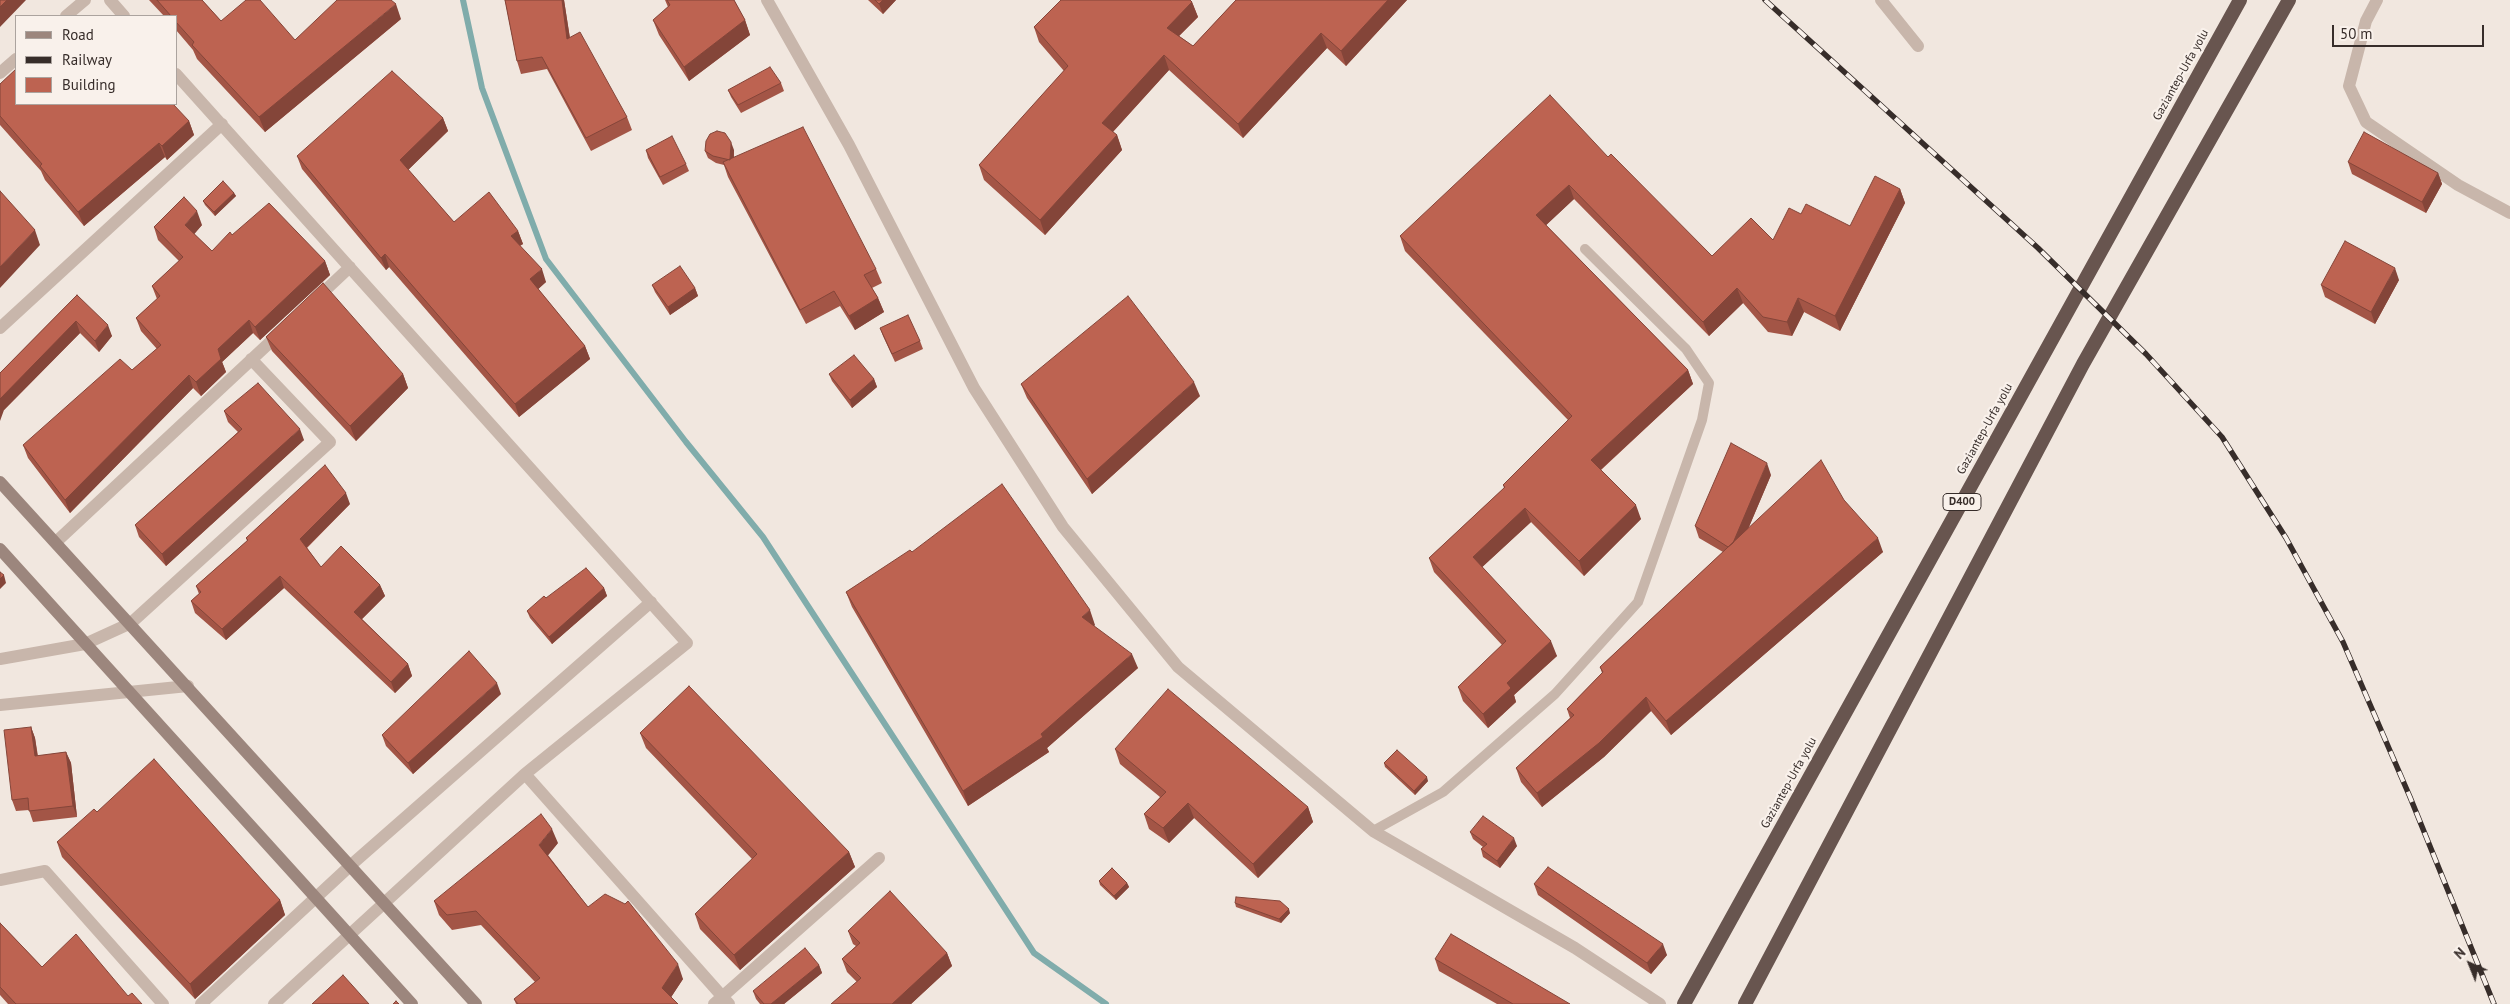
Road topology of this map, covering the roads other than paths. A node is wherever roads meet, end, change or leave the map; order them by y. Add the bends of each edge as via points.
1 (85, 0) edge
2 (110, 0) edge
3 (767, 0) edge
4 (1881, 0) edge
5 (2240, 0) edge
6 (2289, 0) edge
7 (2377, 0) edge
8 (67, 15) edge
9 (123, 15) edge
10 (1918, 46) dead end
11 (15, 60) edge
12 (0, 73) edge
13 (178, 76) edge
14 (222, 124) junction
15 (2510, 213) edge
16 (1586, 249) dead end
17 (350, 267) junction
18 (308, 306) edge
19 (294, 320) edge
20 (0, 328) edge
21 (251, 359) junction
22 (0, 482) edge
23 (56, 542) junction
24 (0, 549) edge
25 (651, 602) junction
26 (131, 623) junction
27 (85, 644) junction
28 (0, 660) edge
29 (188, 686) junction
30 (129, 693) junction
31 (0, 705) edge
32 (525, 774) junction
33 (1373, 831) junction
34 (879, 858) dead end
35 (351, 866) junction
36 (0, 880) edge
37 (316, 898) junction
38 (385, 903) junction
39 (350, 935) junction
40 (722, 1002) edge
41 (162, 1004) edge
42 (201, 1004) edge
43 (274, 1004) edge
44 (412, 1004) edge
45 (476, 1004) edge
46 (1660, 1004) edge
47 (1684, 1004) edge
48 (1745, 1004) edge

1 - 8 street
2 - 9 street
3 - 33 street via 849,145 974,388 1063,528 1178,667
4 - 10 street
5 - 47 highway, Gaziantep-Urfa yolu / D400
6 - 48 highway via 2083,364
7 - 15 street via 2366,21 2350,86 2366,122 2458,185
11 - 12 street
13 - 14 street
14 - 17 street
14 - 20 street
16 - 33 lane via 1686,349 1709,383 1702,420 1638,602 1555,694 1443,792
17 - 18 street
17 - 25 street
19 - 21 street
21 - 23 street
21 - 26 street via 330,442
22 - 23 main road
23 - 26 main road
24 - 27 main road
25 - 32 street via 687,643
25 - 35 street
26 - 27 street
26 - 29 main road
27 - 28 street
27 - 30 main road
29 - 30 street
29 - 35 main road
30 - 31 street
30 - 37 main road
32 - 38 street
32 - 40 street
33 - 46 street via 1575,948
34 - 40 street
35 - 37 street
35 - 38 main road
36 - 41 street via 45,872
37 - 39 main road
37 - 42 street
38 - 39 street
38 - 45 main road
39 - 43 street
39 - 44 main road

